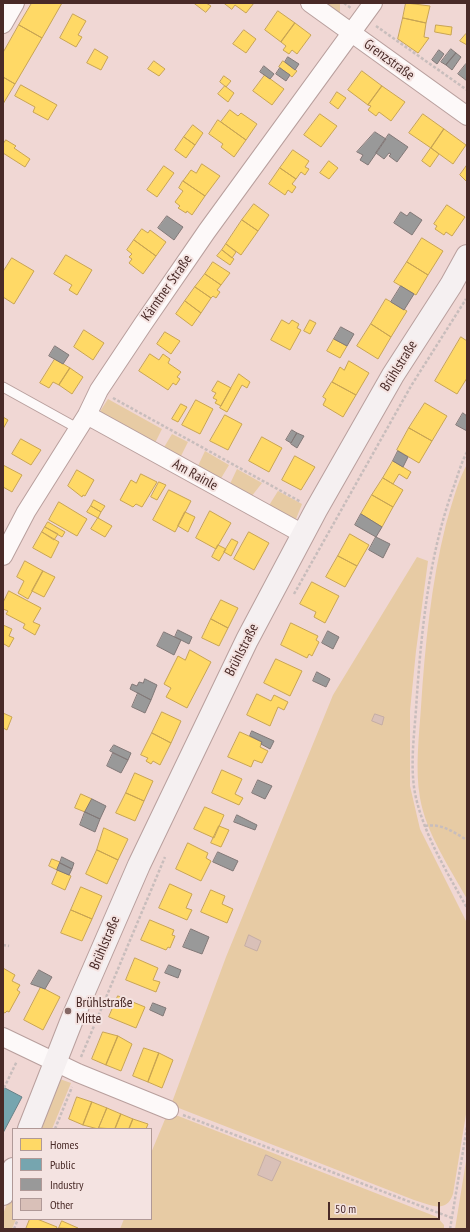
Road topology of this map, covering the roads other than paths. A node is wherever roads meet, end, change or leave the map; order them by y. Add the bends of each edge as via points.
1 (14, 3) edge
2 (310, 3) edge
3 (368, 10) edge
4 (3, 24) edge
5 (351, 33) junction
6 (467, 116) edge
7 (467, 256) edge
8 (3, 387) edge
9 (82, 422) junction
10 (303, 534) junction
11 (3, 556) edge
12 (3, 1037) edge
13 (55, 1063) junction
14 (170, 1110) road end
15 (29, 1128) edge
16 (12, 1171) edge
17 (3, 1194) edge

1 - 4 street
2 - 5 street, Grenzstraße
3 - 5 street, Kärntner Straße
5 - 6 street, Grenzstraße
5 - 9 street, Kärntner Straße via 207,231 99,390
7 - 10 street, Brühlstraße via 451,286 393,375
8 - 9 lane
9 - 10 street, Am Rainle
9 - 11 street, Kärntner Straße via 26,512
10 - 13 street, Brühlstraße via 210,713 139,865
12 - 13 street
13 - 14 street
13 - 15 street, Brühlstraße
16 - 17 street

